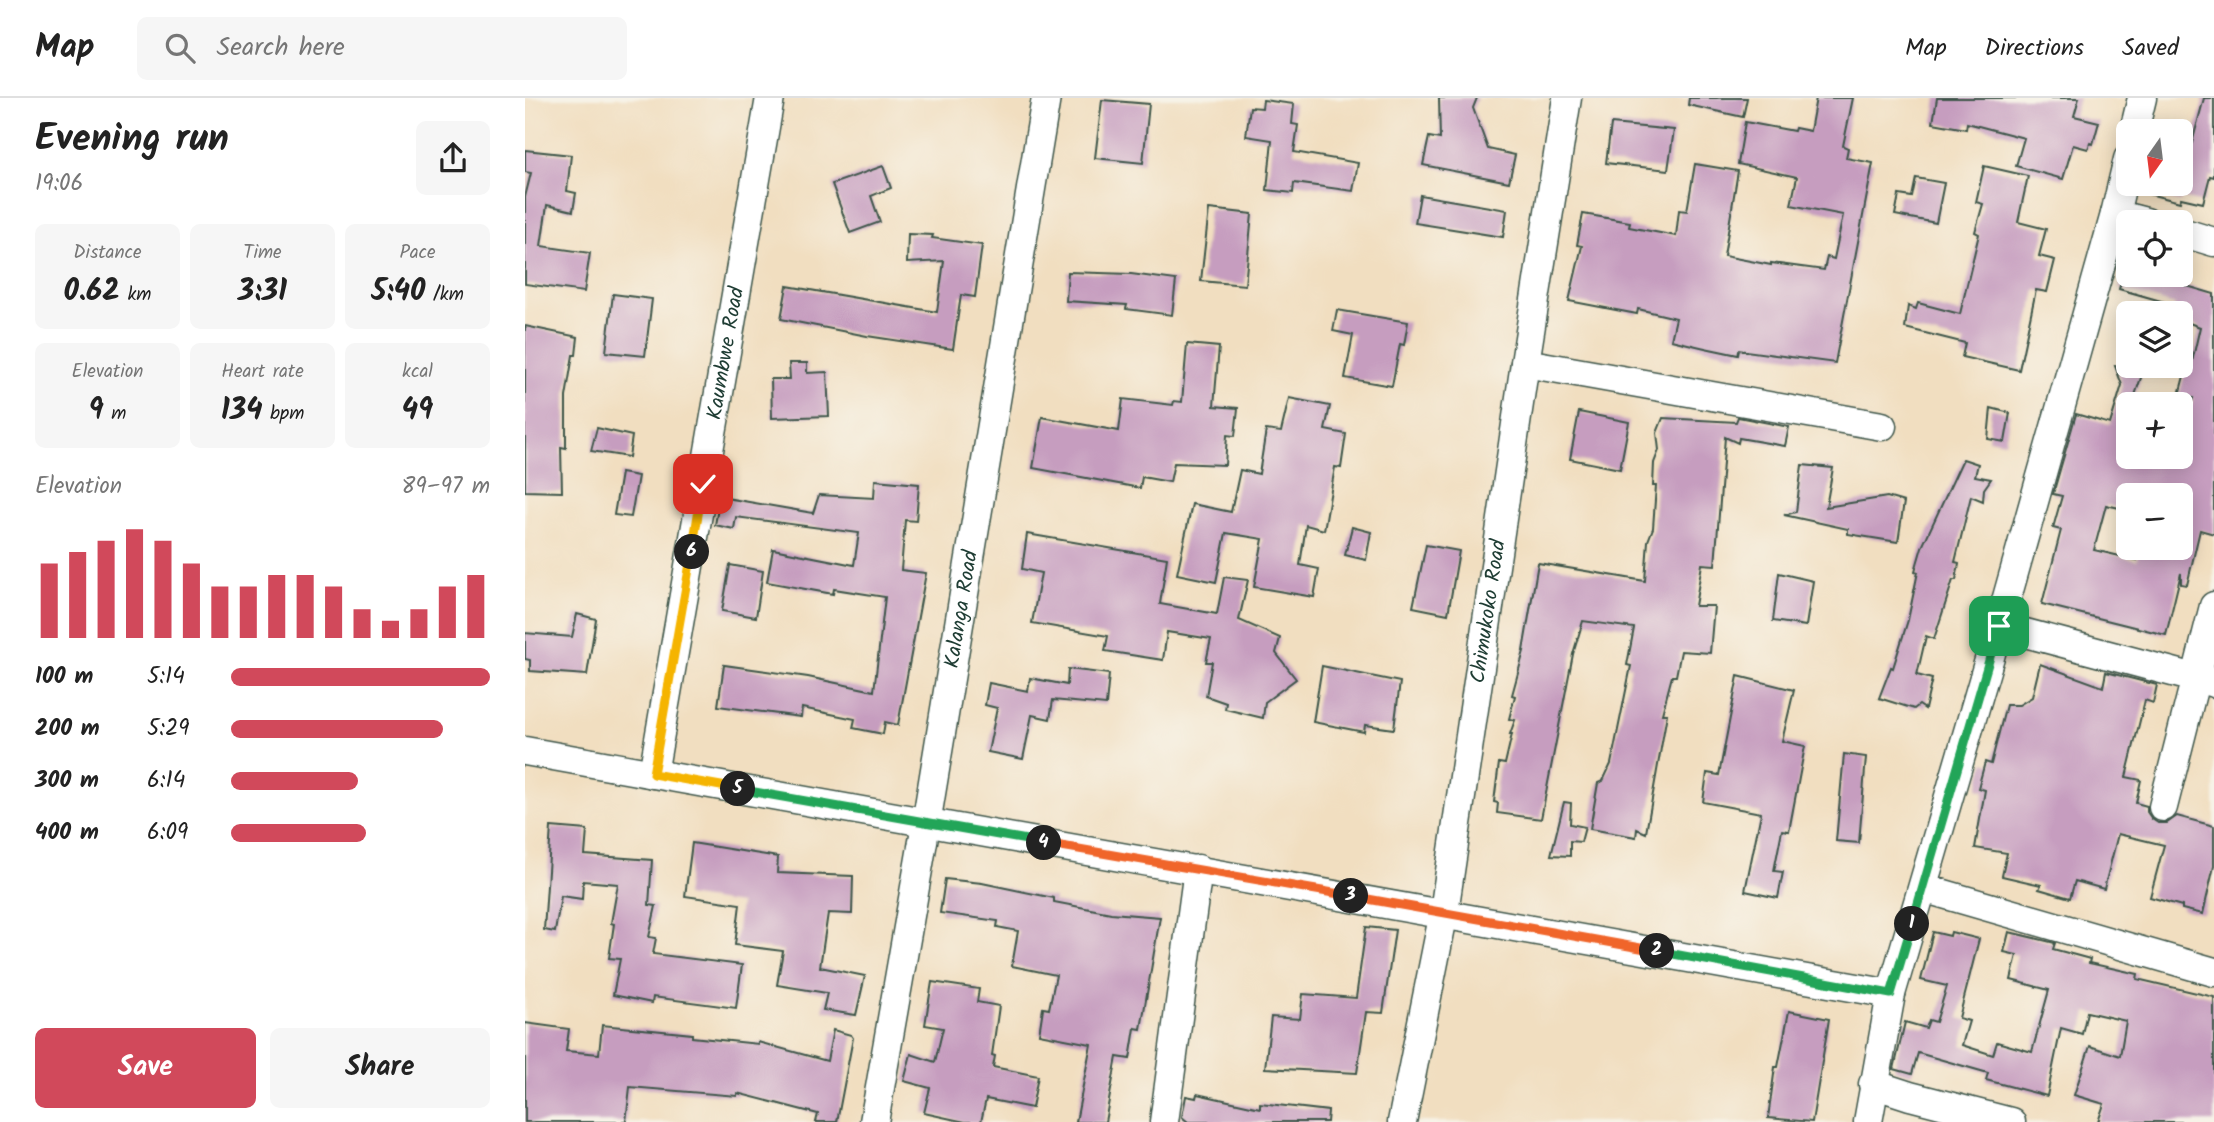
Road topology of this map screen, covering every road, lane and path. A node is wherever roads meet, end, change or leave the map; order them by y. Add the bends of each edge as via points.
1 (770, 98) edge
2 (1046, 98) edge
3 (1567, 98) edge
4 (2142, 98) edge
5 (2137, 119) edge
6 (2119, 196) edge
7 (2115, 214) joint
8 (2193, 236) edge
9 (2214, 242) edge
10 (1525, 363) junction
11 (1882, 426) dead end
12 (2214, 606) edge
13 (1999, 626) junction
14 (2204, 681) edge
15 (525, 751) edge
16 (653, 774) junction
17 (2164, 807) dead end
18 (926, 824) junction
19 (1198, 869) junction
20 (1923, 888) junction
21 (1444, 912) junction
22 (2214, 972) edge
23 (1891, 994) junction
24 (1873, 1084) junction
25 (2003, 1121) edge
26 (874, 1122) edge
27 (1164, 1122) edge
28 (1402, 1122) edge
29 (1868, 1122) edge

1 - 16 street, Kaumbwe Road
2 - 18 street, Kalanga Road
3 - 10 street, Chimukoko Road
4 - 5 street
6 - 7 street
7 - 13 street
8 - 9 street
10 - 11 street
10 - 21 street, Chimukoko Road
12 - 14 street
13 - 14 street
13 - 20 street
14 - 17 street
15 - 16 street
16 - 18 street
18 - 19 street
18 - 26 street, Kalanga Road
19 - 21 street
19 - 27 street
20 - 22 street
20 - 23 street
21 - 23 street
21 - 28 street, Chimukoko Road
23 - 24 street
24 - 25 street
24 - 29 street

